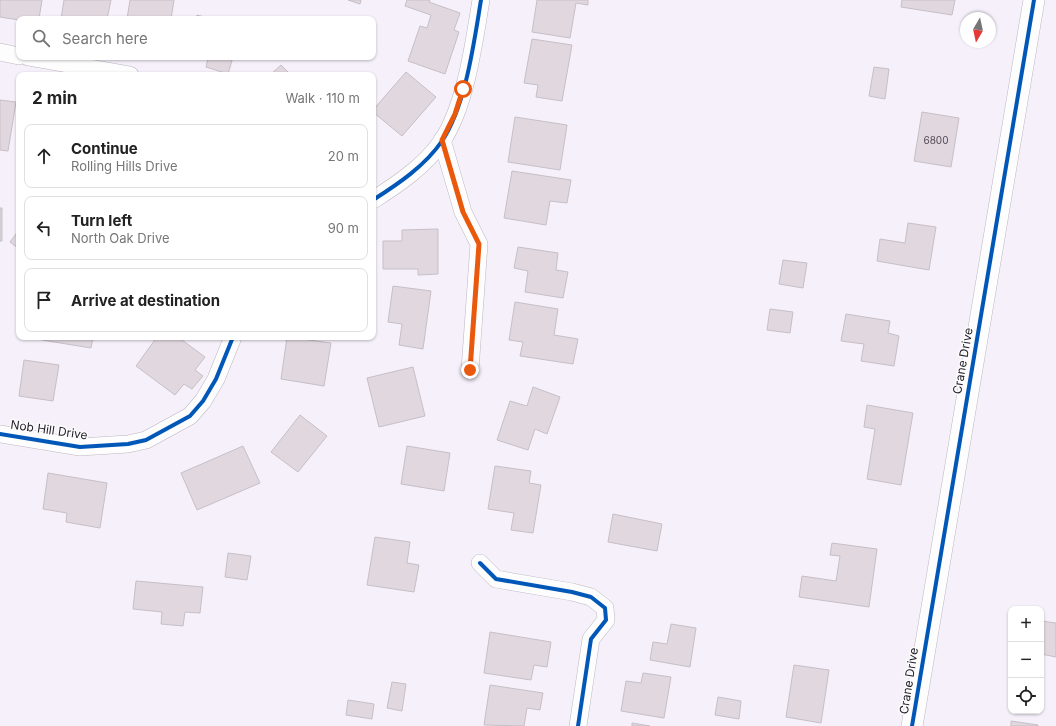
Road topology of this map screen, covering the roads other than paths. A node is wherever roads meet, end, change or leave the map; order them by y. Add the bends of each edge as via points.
1 (481, 0) edge
2 (1034, 0) edge
3 (0, 52) edge
4 (16, 55) edge
5 (45, 60) edge
6 (113, 72) edge
7 (442, 140) junction
8 (376, 198) edge
9 (231, 340) edge
10 (470, 370) dead end
11 (0, 434) edge
12 (480, 563) dead end
13 (578, 726) edge
14 (912, 726) edge

1 - 7 street via 472,57 455,114
2 - 14 street, Crane Drive
3 - 4 street
5 - 6 street
7 - 8 street via 416,170
7 - 10 street via 463,212 479,244
9 - 11 street, Nob Hill Drive via 216,379 203,401 190,416 146,440 128,444 80,447
12 - 13 street via 496,580 572,592 591,597 605,608 606,620 591,639

